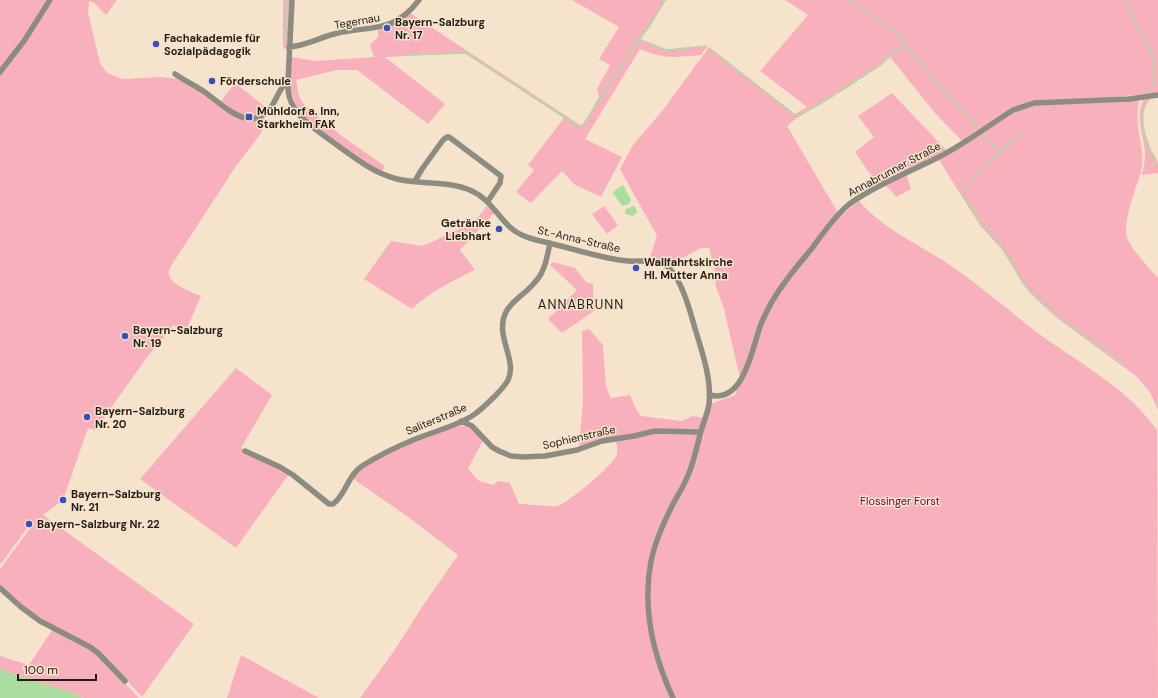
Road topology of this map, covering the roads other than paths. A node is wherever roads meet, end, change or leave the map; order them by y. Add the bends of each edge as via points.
1 (50, 0) edge
2 (292, 0) edge
3 (419, 0) edge
4 (290, 47) junction
5 (0, 72) edge
6 (175, 74) dead end
7 (288, 81) junction
8 (1158, 95) edge
9 (415, 181) junction
10 (488, 201) junction
11 (550, 243) junction
12 (709, 395) junction
13 (473, 415) junction
14 (460, 422) junction
15 (472, 426) junction
16 (700, 432) junction
17 (245, 451) dead end
18 (0, 588) edge
19 (125, 681) dead end
20 (673, 698) edge

1 - 5 street via 27,37
2 - 4 street
3 - 4 street, Tegernau via 400,20 386,26 339,33
4 - 7 street
6 - 7 street via 234,113 254,119 267,113
7 - 9 street, St.-Anna-Straße via 291,101 304,120 370,168 384,175
8 - 12 street, Annabrunner Straße via 1024,105 939,157 859,198 828,226 772,301 738,384 726,394
9 - 10 street, St.-Anna-Straße via 457,185 477,193
9 - 10 street via 443,140 449,137 501,176 500,183
10 - 11 street, St.-Anna-Straße via 512,229 527,237
11 - 12 street, St.-Anna-Straße via 628,261 654,261 668,268 679,284 691,317 704,361
11 - 13 street, Saliterstraße via 538,280 505,314 502,331 510,364 510,376 500,390
12 - 16 street, St.-Anna-Straße via 706,416
13 - 14 street, Saliterstraße
13 - 15 street
14 - 15 street, Sophienstraße
14 - 17 street, Saliterstraße via 413,440 360,468 333,504 280,467
15 - 16 street, Sophienstraße via 492,447 511,456 523,457 577,450 602,441 655,431
16 - 20 street, St.-Anna-Straße via 690,470 657,539 651,562 649,607 652,639 660,670
18 - 19 street via 40,621 98,653

